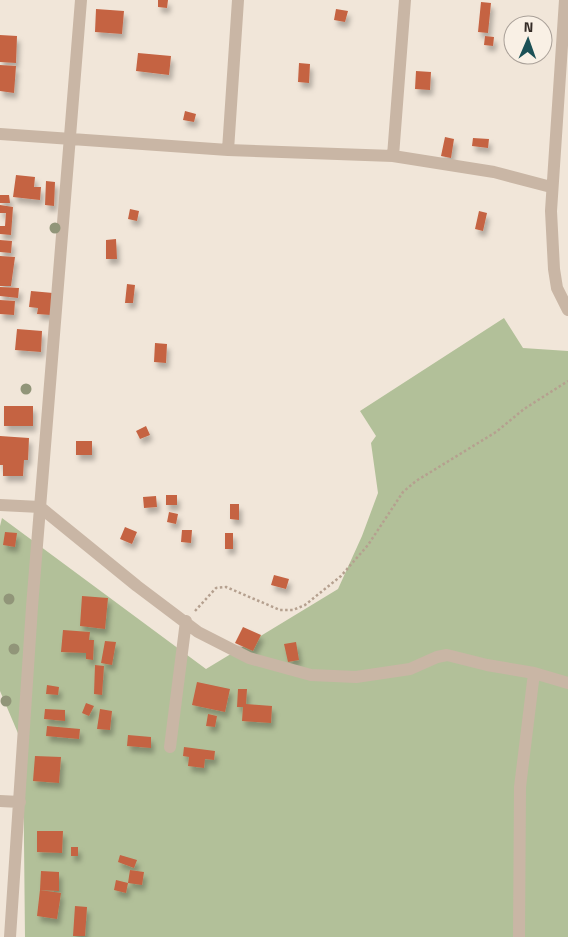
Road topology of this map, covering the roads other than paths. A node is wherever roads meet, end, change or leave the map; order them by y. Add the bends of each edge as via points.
1 (81, 0) edge
2 (238, 0) edge
3 (405, 0) edge
4 (564, 0) edge
5 (0, 134) edge
6 (70, 139) junction
7 (228, 150) junction
8 (394, 156) junction
9 (551, 187) junction
10 (568, 310) edge
11 (0, 505) edge
12 (40, 508) junction
13 (186, 621) junction
14 (534, 673) junction
15 (568, 683) edge
16 (170, 747) dead end
17 (0, 801) edge
18 (20, 802) junction
19 (10, 937) edge
20 (519, 937) edge

1 - 6 street
2 - 7 street
3 - 8 street
4 - 9 street
5 - 6 street
6 - 7 street
6 - 12 street
7 - 8 street
8 - 9 street via 494,172
9 - 10 street via 554,269 557,288
11 - 12 street
12 - 13 street
12 - 18 street
13 - 14 street via 198,632 249,658 311,675 356,677 401,671 447,655
13 - 16 street
14 - 15 street
14 - 20 street via 520,787
17 - 18 street
18 - 19 street

